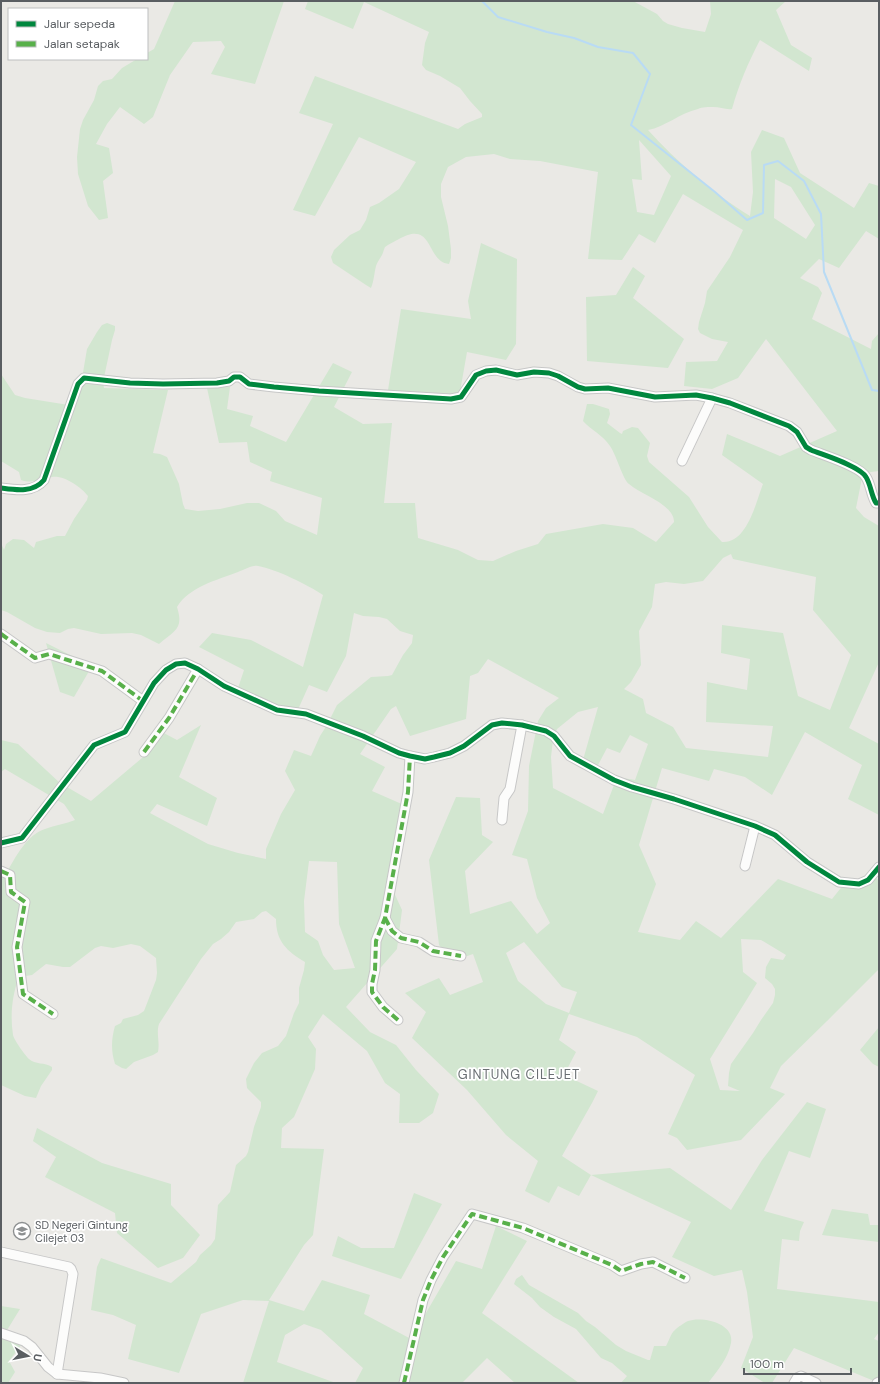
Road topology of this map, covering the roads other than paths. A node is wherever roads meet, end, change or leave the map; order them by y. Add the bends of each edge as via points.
1 (712, 398) junction
2 (682, 461) dead end
3 (1, 488) edge
4 (879, 503) edge
5 (1, 634) edge
6 (198, 669) junction
7 (143, 701) junction
8 (522, 726) junction
9 (144, 752) dead end
10 (410, 756) junction
11 (502, 820) dead end
12 (755, 826) junction
13 (1, 843) edge
14 (745, 866) dead end
15 (879, 866) edge
16 (1, 871) edge
17 (385, 918) junction
18 (461, 956) dead end
19 (53, 1014) dead end
20 (398, 1020) dead end
21 (1, 1252) edge
22 (685, 1278) dead end
23 (1, 1333) edge
24 (57, 1374) junction
25 (124, 1383) edge
26 (404, 1383) edge
27 (794, 1383) edge
28 (816, 1383) edge

1 - 2 street
1 - 3 street via 696,395 655,397 608,388 585,389 548,373 517,375 496,370 476,375 461,397 451,399 274,387 250,384 240,377 217,383 163,384 84,378 78,384 44,480 36,487 23,490
1 - 4 street via 789,426 797,432 806,447 856,468 866,477 872,497
5 - 7 street via 35,658 49,654 102,671
6 - 7 street via 186,663 176,664 154,683
6 - 9 street via 169,718
6 - 10 street via 224,686 277,710 306,714
7 - 13 street via 125,732 94,745 22,838
8 - 10 street via 502,723 492,725 450,753 425,759
8 - 11 street via 510,789 504,798
8 - 12 street via 546,731 554,736 570,756 614,780
10 - 17 street via 408,792
12 - 14 street
12 - 15 street via 775,835 807,862 839,882 860,884 868,880
16 - 19 street via 10,875 11,892 25,902 17,947 23,994
17 - 18 street via 392,932 401,938 419,942 433,951
17 - 20 street via 376,941 372,992 383,1007
21 - 24 street via 71,1268 73,1274
22 - 26 street via 653,1262 621,1271 523,1228 472,1214 431,1280
23 - 24 street via 32,1347
24 - 25 street
27 - 28 street via 801,1376

